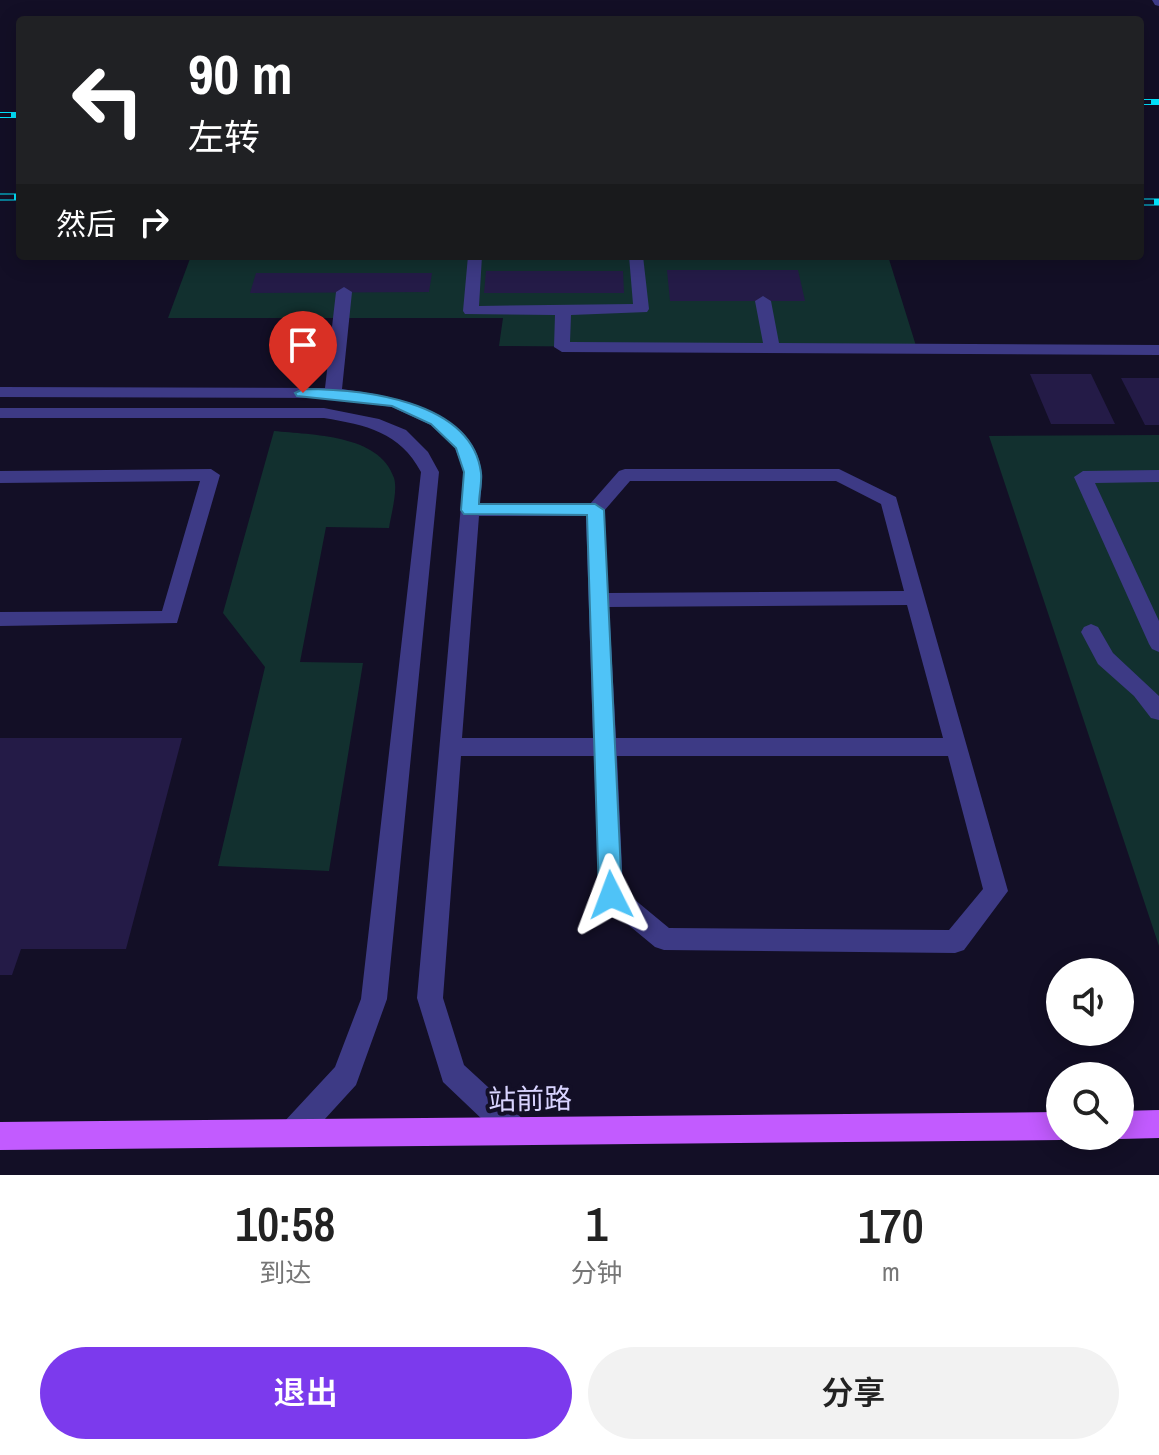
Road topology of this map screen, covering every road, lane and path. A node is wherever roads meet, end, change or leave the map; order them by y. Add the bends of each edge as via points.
1 (475, 260) edge
2 (636, 260) edge
3 (344, 292) dead end
4 (763, 301) dead end
5 (563, 310) junction
6 (772, 348) junction
7 (1159, 350) edge
8 (0, 392) edge
9 (333, 393) junction
10 (0, 413) edge
11 (1159, 476) edge
12 (0, 477) edge
13 (470, 510) junction
14 (595, 510) junction
15 (915, 598) junction
16 (599, 600) junction
17 (0, 619) edge
18 (1091, 632) dead end
19 (1159, 644) edge
20 (1159, 712) edge
21 (604, 746) junction
22 (450, 747) junction
23 (955, 747) junction
24 (1159, 1124) edge
25 (1134, 1125) edge
26 (1046, 1126) edge
27 (515, 1131) junction
28 (293, 1133) junction
29 (0, 1136) edge

1 - 5 street via 471,311
2 - 5 street via 641,309
3 - 9 street
4 - 6 street
5 - 6 street via 562,347
6 - 7 street
8 - 9 street
9 - 13 street via 396,402 437,421 463,446 473,472
10 - 28 street via 324,413 374,422 404,436 421,451 430,472 374,999 346,1076
11 - 19 street via 1083,477
12 - 17 street via 211,475 170,618
13 - 14 street
13 - 22 street
14 - 15 street via 625,475 839,475 889,501
14 - 16 street
15 - 16 street
15 - 23 street
16 - 21 street
18 - 20 street via 1105,658
21 - 22 street
21 - 23 street
21 - 23 street via 611,895 664,939 955,942 996,891
22 - 27 street via 430,998 453,1073
24 - 25 main road
26 - 27 main road, 站前路
27 - 28 main road, 站前路
28 - 29 main road, 站前路

